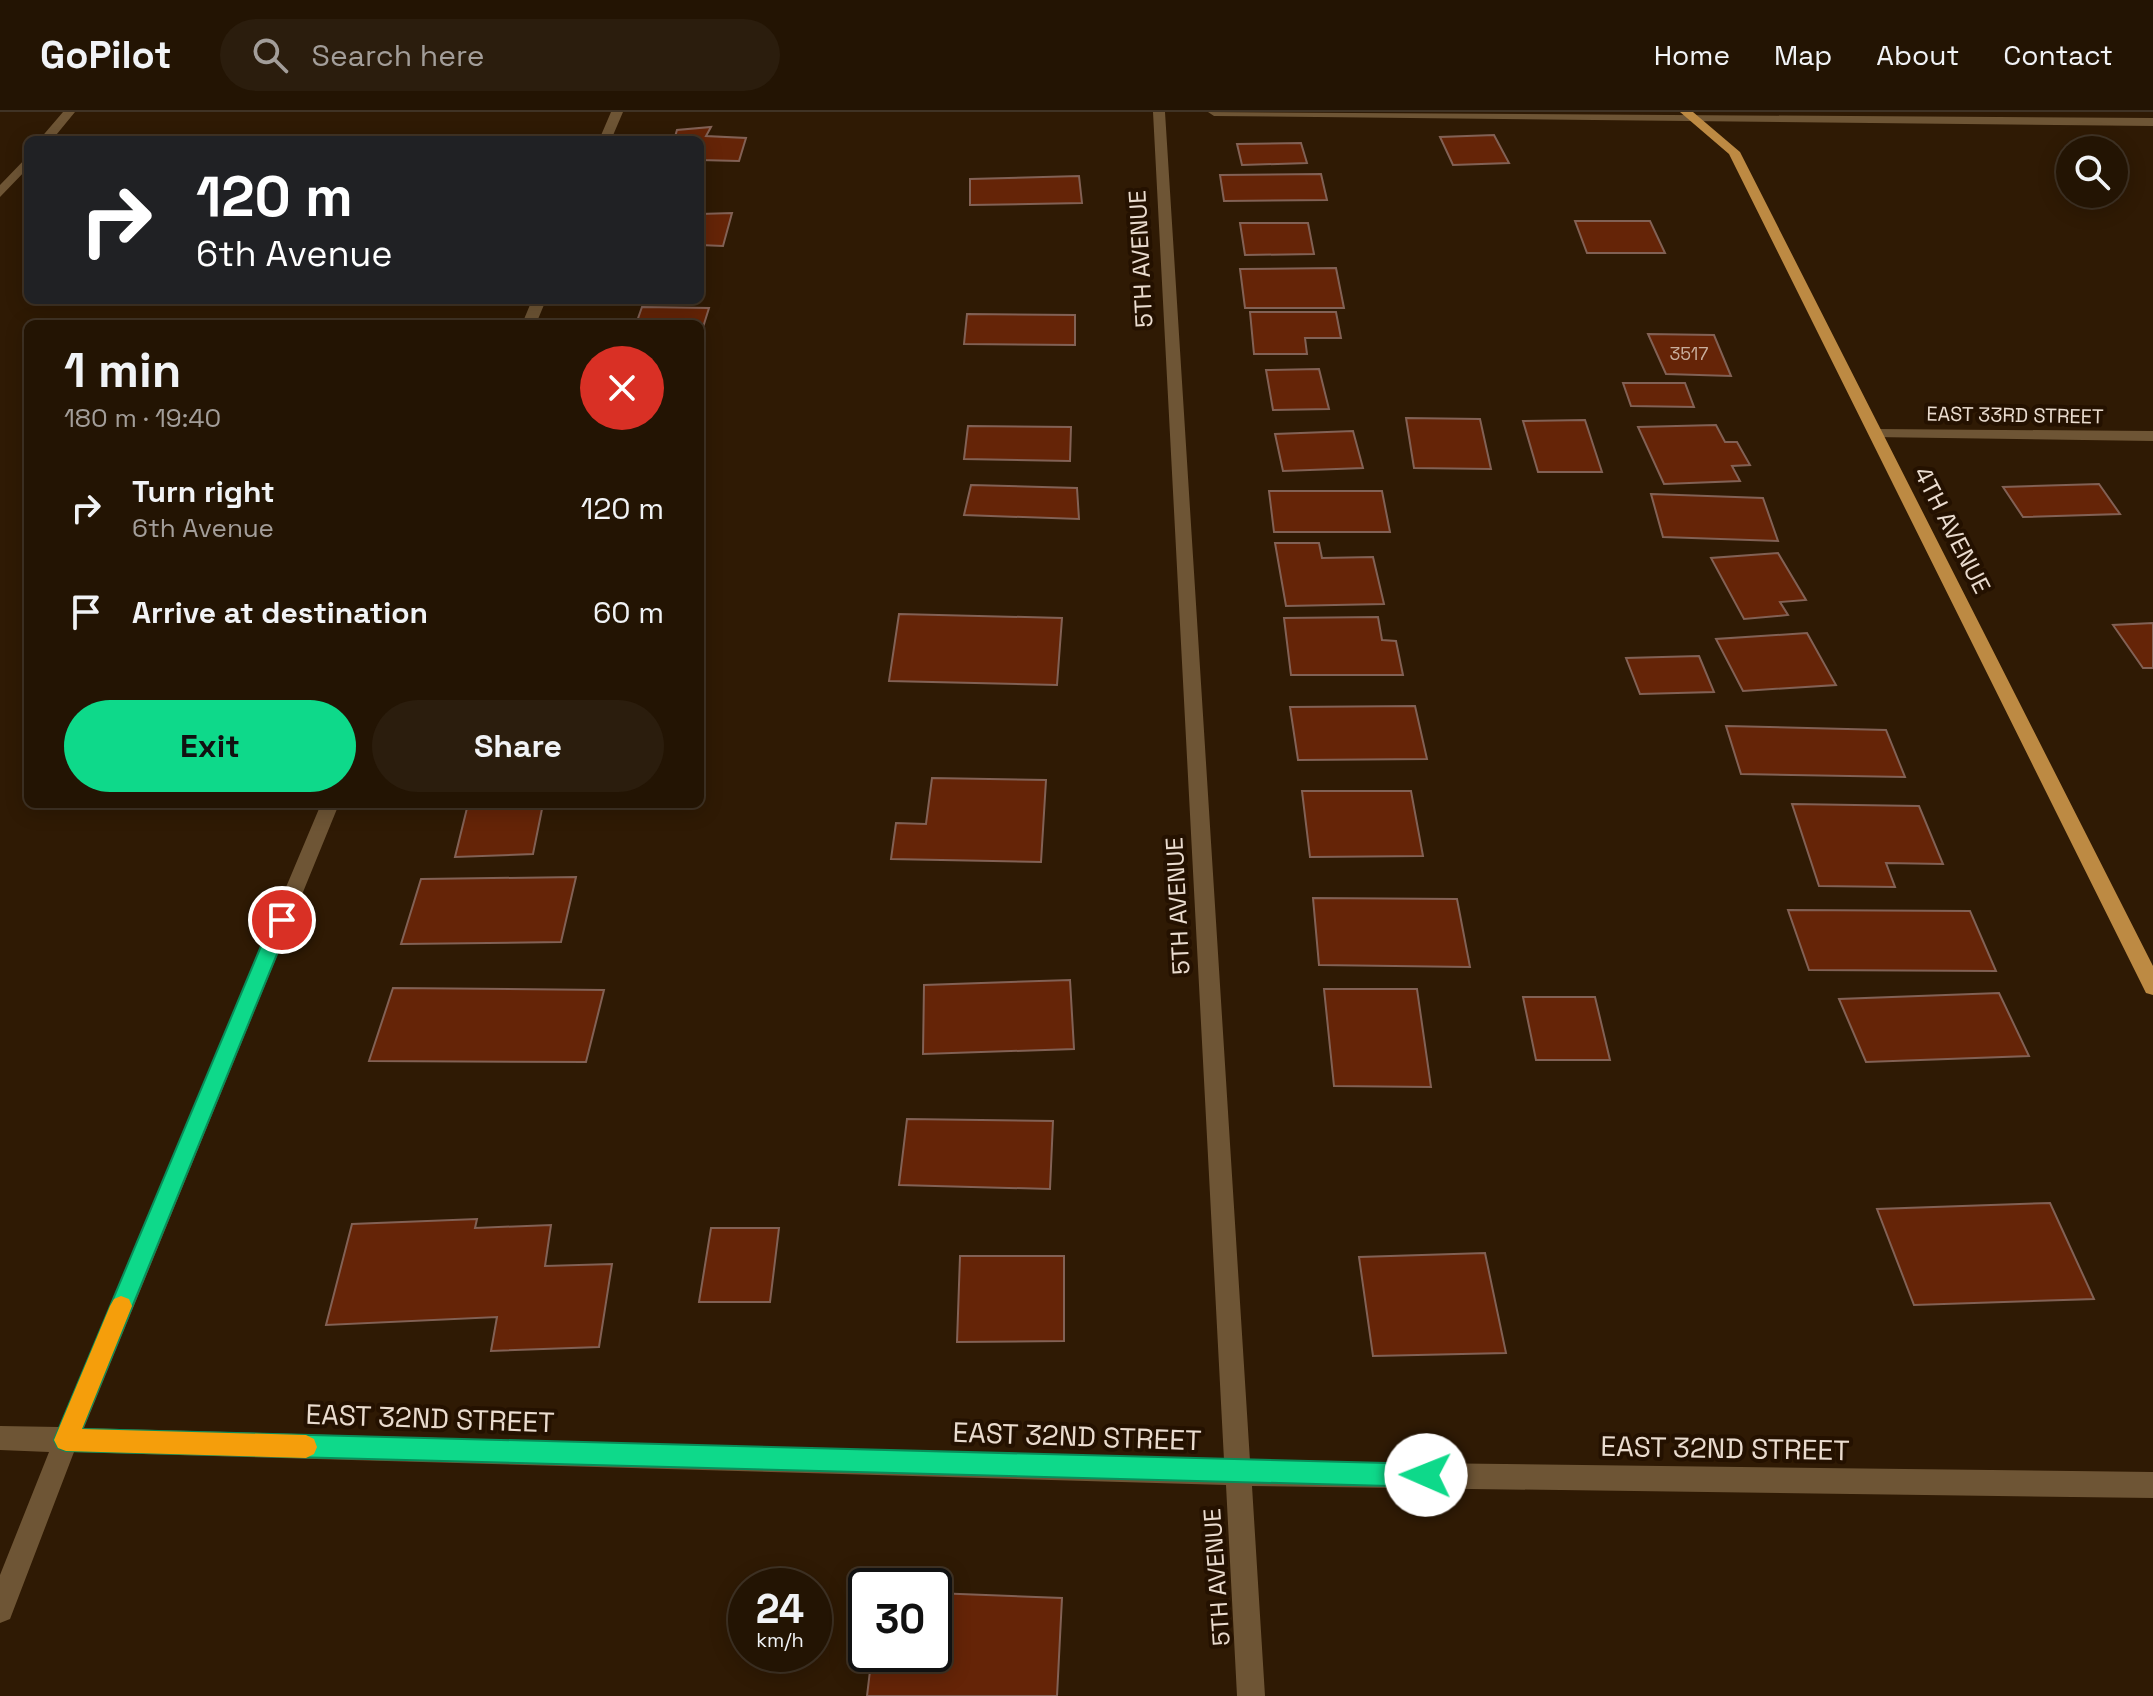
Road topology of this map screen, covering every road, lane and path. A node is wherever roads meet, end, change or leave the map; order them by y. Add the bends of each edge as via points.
1 (69, 112) edge
2 (617, 112) edge
3 (1159, 112) edge
4 (1214, 112) edge
5 (1691, 115) edge
6 (2153, 122) edge
7 (48, 136) edge
8 (607, 136) edge
9 (24, 165) edge
10 (0, 193) edge
11 (1877, 434) junction
12 (2153, 436) edge
13 (328, 808) edge
14 (2152, 983) edge
15 (0, 1438) edge
16 (66, 1440) junction
17 (1237, 1473) junction
18 (2153, 1485) edge
19 (0, 1609) edge
20 (1251, 1696) edge

1 - 7 street
2 - 8 street
3 - 17 street, 5TH AVENUE
4 - 5 street
5 - 6 street
5 - 11 main road, 4TH AVENUE via 1734,152
9 - 10 street
11 - 12 street, EAST 33RD STREET
11 - 14 main road, 4TH AVENUE
13 - 16 street
15 - 16 street, EAST 32ND STREET
16 - 17 street, EAST 32ND STREET
16 - 19 street
17 - 18 street, EAST 32ND STREET
17 - 20 street, 5TH AVENUE

